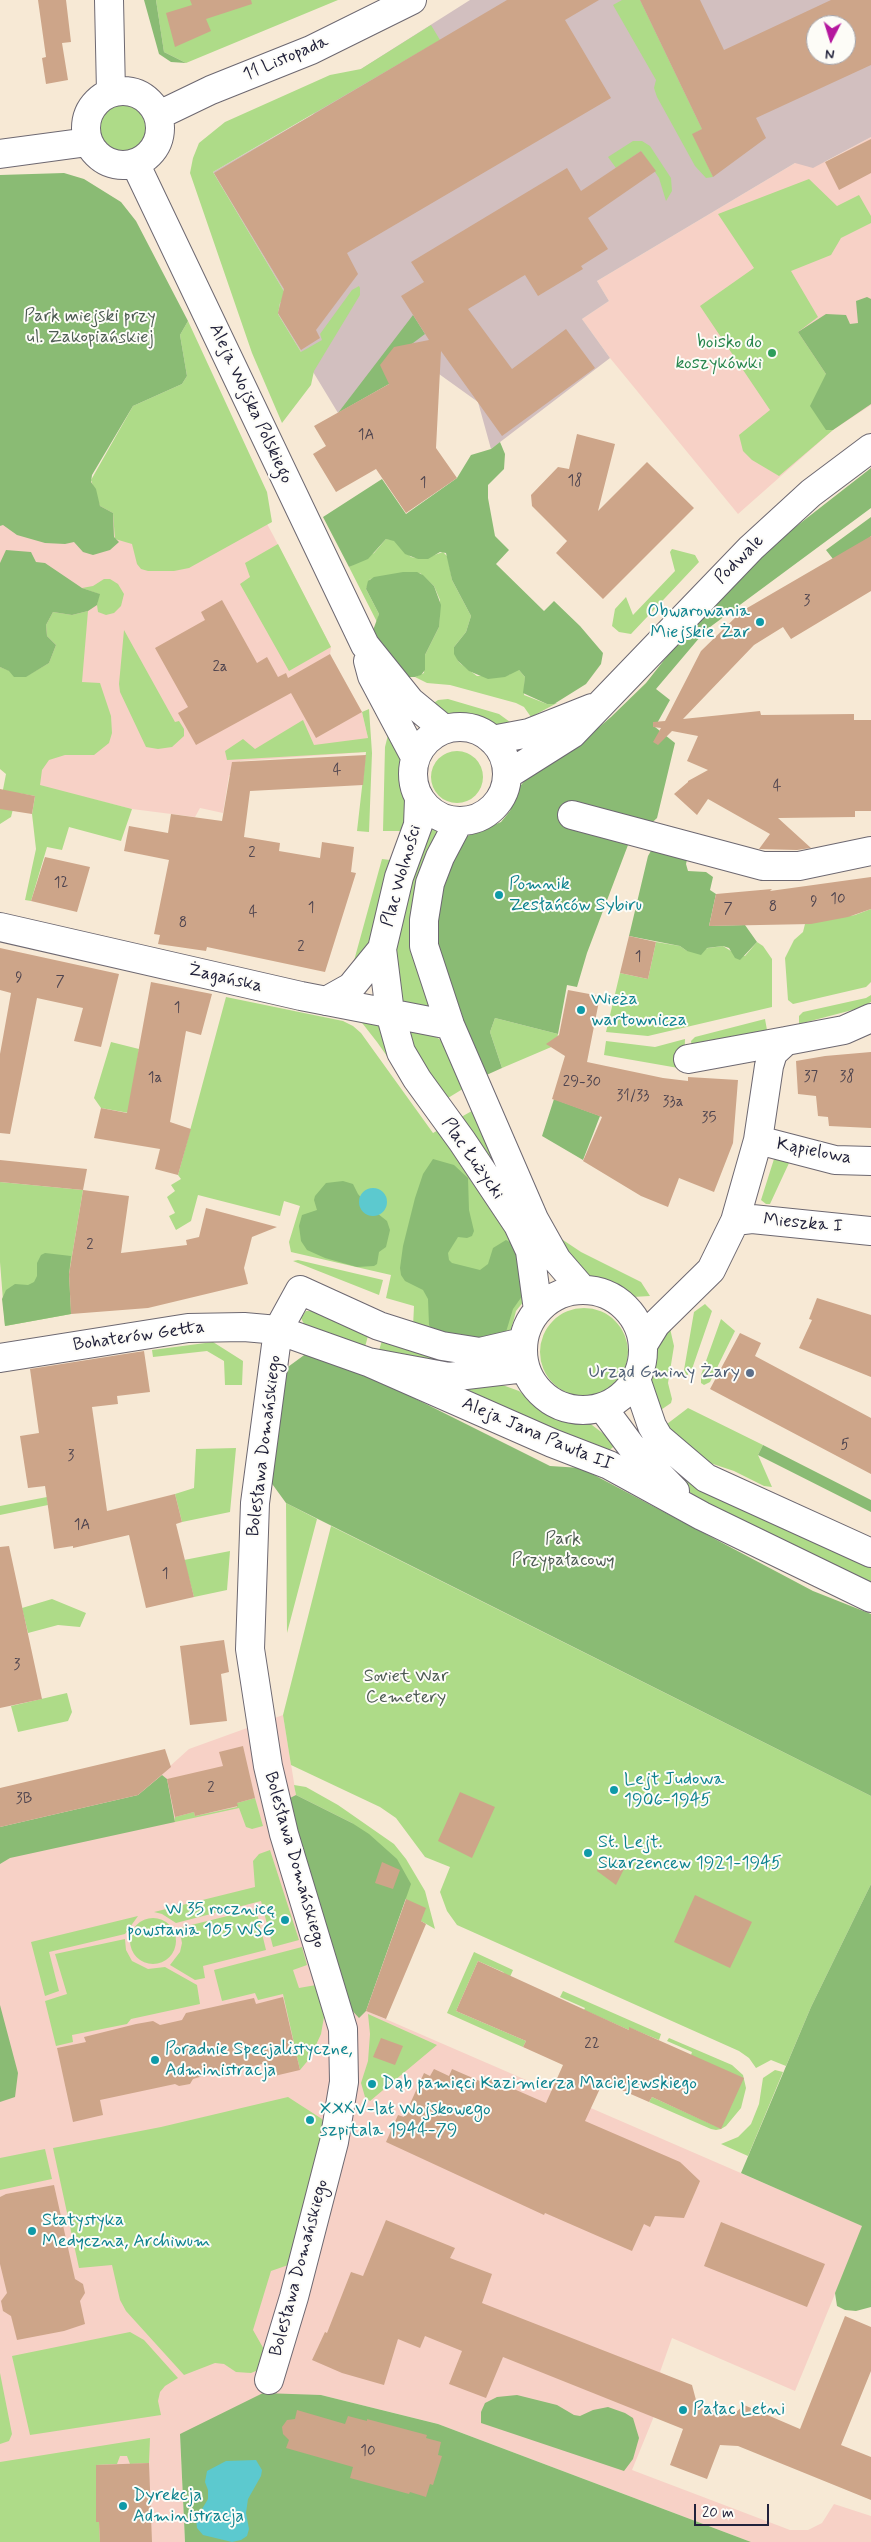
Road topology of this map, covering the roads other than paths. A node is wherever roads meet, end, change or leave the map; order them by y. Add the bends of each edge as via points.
1 (109, 0) edge
2 (412, 0) edge
3 (111, 92) junction
4 (159, 116) junction
5 (88, 142) junction
6 (0, 154) edge
7 (135, 163) junction
8 (871, 448) edge
9 (365, 644) junction
10 (598, 705) junction
11 (444, 729) junction
12 (492, 740) junction
13 (415, 757) junction
14 (507, 775) junction
15 (419, 799) junction
16 (572, 815) dead end
17 (459, 821) junction
18 (871, 851) edge
19 (0, 927) edge
20 (382, 949) junction
21 (326, 1001) junction
22 (390, 1013) junction
23 (871, 1018) edge
24 (450, 1025) junction
25 (871, 1029) edge
26 (844, 1030) junction
27 (786, 1041) junction
28 (688, 1059) dead end
29 (758, 1140) junction
30 (871, 1161) edge
31 (735, 1221) junction
32 (871, 1231) edge
33 (583, 1290) junction
34 (672, 1307) junction
35 (625, 1308) junction
36 (538, 1310) junction
37 (278, 1330) junction
38 (644, 1345) junction
39 (524, 1355) junction
40 (0, 1358) edge
41 (368, 1362) junction
42 (636, 1379) junction
43 (602, 1408) junction
44 (702, 1516) junction
45 (871, 1553) edge
46 (871, 1598) edge
47 (269, 2380) dead end

1 - 3 street
2 - 4 street, 11 Listopada via 311,50 211,90
3 - 4 street via 122,90 145,97
3 - 5 street via 91,107 86,118
4 - 7 street via 161,127 157,144 146,158
5 - 6 street
5 - 7 street via 94,152 108,162
7 - 9 street, Aleja Wojska Polskiego
8 - 10 street, Podwale via 812,493 751,548
9 - 11 street, Aleja Wojska Polskiego via 410,701
9 - 13 street, Aleja Wojska Polskiego via 372,676
10 - 12 street, Podwale via 529,733
10 - 14 street, Podwale via 572,734
11 - 12 street via 465,727 484,733
11 - 13 street via 422,745
12 - 14 street via 504,756
13 - 15 street via 413,778
14 - 17 street via 505,790 487,813
15 - 17 street via 429,811 443,819
15 - 20 street, Plac Wolności via 418,825 398,877
16 - 18 street via 763,866 799,866
17 - 24 street, Plac Wolności via 430,883 424,920 424,946
19 - 21 street, Żagańska
20 - 21 street via 350,987
20 - 22 street, Plac Wolności
21 - 22 street, Żagańska
22 - 24 street, Żagańska
22 - 36 street, Plac Łużycki via 402,1052 417,1079 518,1225 530,1251
23 - 26 street
24 - 33 street, Plac Łużycki via 534,1219 558,1260
25 - 26 street
26 - 27 street
27 - 28 street
27 - 29 street via 773,1053 769,1066
29 - 30 street, Kąpielowa via 835,1160
29 - 31 street
31 - 32 street, Mieszka I via 752,1219
31 - 34 street via 711,1270
33 - 35 street via 597,1291 614,1298
33 - 36 street via 559,1294
34 - 35 street
34 - 38 street via 656,1324
35 - 38 street via 639,1326
36 - 39 street via 530,1320
37 - 39 street via 300,1290 379,1326 442,1346
37 - 40 street, Bohaterów Getta via 188,1328
37 - 41 street, Bohaterów Getta
37 - 47 street, Bolesława Domańskiego via 255,1503 250,1649 268,1766 284,1834 343,2029 344,2082 332,2151
38 - 42 street
39 - 41 street, Bohaterów Getta via 448,1377
39 - 43 street via 534,1385 547,1399 564,1408 583,1411
41 - 44 street, Aleja Jana Pawła II via 609,1465
42 - 43 street via 627,1392
42 - 45 street via 659,1438 706,1478
43 - 44 street, Aleja Jana Pawła II via 631,1446
44 - 46 street, Aleja Jana Pawła II

